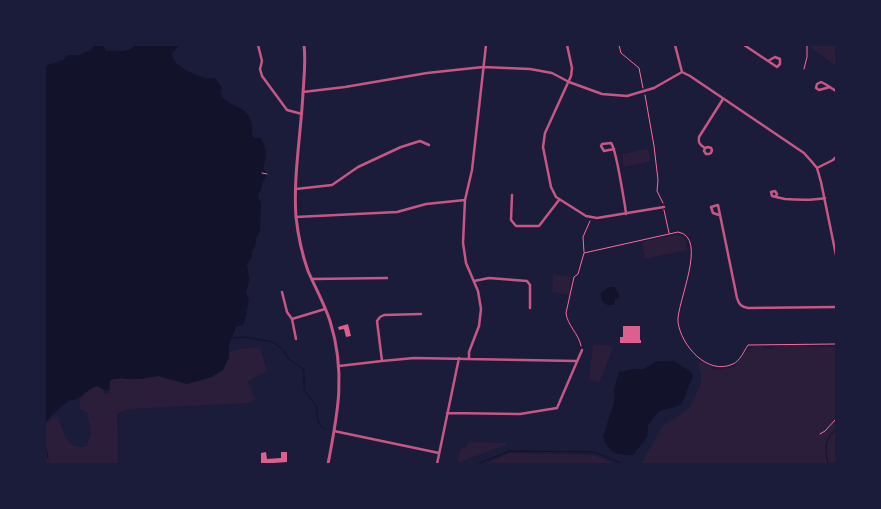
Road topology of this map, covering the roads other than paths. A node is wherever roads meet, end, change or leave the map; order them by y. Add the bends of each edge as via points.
1 (258, 45) edge
2 (304, 45) edge
3 (486, 45) edge
4 (567, 45) edge
5 (675, 45) edge
6 (744, 45) edge
7 (768, 61) junction
8 (483, 67) junction
9 (682, 72) junction
10 (569, 82) junction
11 (830, 87) junction
12 (303, 92) junction
13 (836, 92) edge
14 (723, 99) junction
15 (302, 114) junction
16 (429, 145) dead end
17 (705, 148) dead end
18 (614, 149) junction
19 (836, 157) edge
20 (817, 168) junction
21 (296, 189) junction
22 (512, 195) dead end
23 (776, 196) dead end
24 (825, 198) junction
25 (465, 200) junction
26 (559, 200) junction
27 (664, 207) road end
28 (626, 214) junction
29 (719, 215) dead end
30 (296, 217) junction
31 (836, 255) edge
32 (387, 278) dead end
33 (312, 279) junction
34 (474, 281) junction
35 (282, 292) dead end
36 (530, 308) dead end
37 (836, 308) edge
38 (325, 309) junction
39 (421, 314) dead end
40 (292, 319) junction
41 (296, 339) dead end
42 (582, 350) road end
43 (459, 358) junction
44 (469, 358) junction
45 (576, 360) junction
46 (382, 361) junction
47 (339, 366) junction
48 (447, 413) junction
49 (334, 431) junction
50 (439, 453) junction
51 (328, 464) edge
52 (437, 464) edge

1 - 15 street via 262,76 287,110
2 - 12 street
3 - 8 street
4 - 10 street via 572,68
5 - 9 street
6 - 7 street
7 - 7 street via 775,57 780,59 780,64 777,67
8 - 10 street via 530,69 552,73
8 - 12 street
8 - 25 street via 472,170
9 - 10 street via 654,88 627,96 602,94
9 - 14 street
10 - 26 street via 543,141 551,187
11 - 11 street via 824,90 816,88 821,82
11 - 13 street
12 - 15 street
14 - 17 street via 698,137 698,142
14 - 20 street via 804,153
15 - 21 street
16 - 21 street via 420,141 401,147 358,167 332,185
18 - 18 street via 604,151 601,146 611,143
18 - 28 street
19 - 20 street
20 - 24 street
21 - 30 street
22 - 26 street via 511,220 516,226 539,226
23 - 24 street via 804,200
24 - 31 street
25 - 30 street via 426,204 397,212
25 - 34 street via 466,263
26 - 28 street via 591,217
27 - 28 street
29 - 37 street via 738,303 748,308
30 - 33 street via 303,254
32 - 33 street
33 - 38 street
34 - 36 street via 489,278 527,281 530,285
34 - 44 street via 480,302 480,318
35 - 40 street via 287,312
38 - 40 street
38 - 47 street
39 - 46 street via 380,317 377,321
40 - 41 street
42 - 45 street
43 - 44 street
43 - 46 street
43 - 48 street
44 - 45 street
45 - 48 street via 557,408 520,414
46 - 47 street
47 - 49 street via 339,397
48 - 50 street
49 - 50 street
49 - 51 street
50 - 52 street

